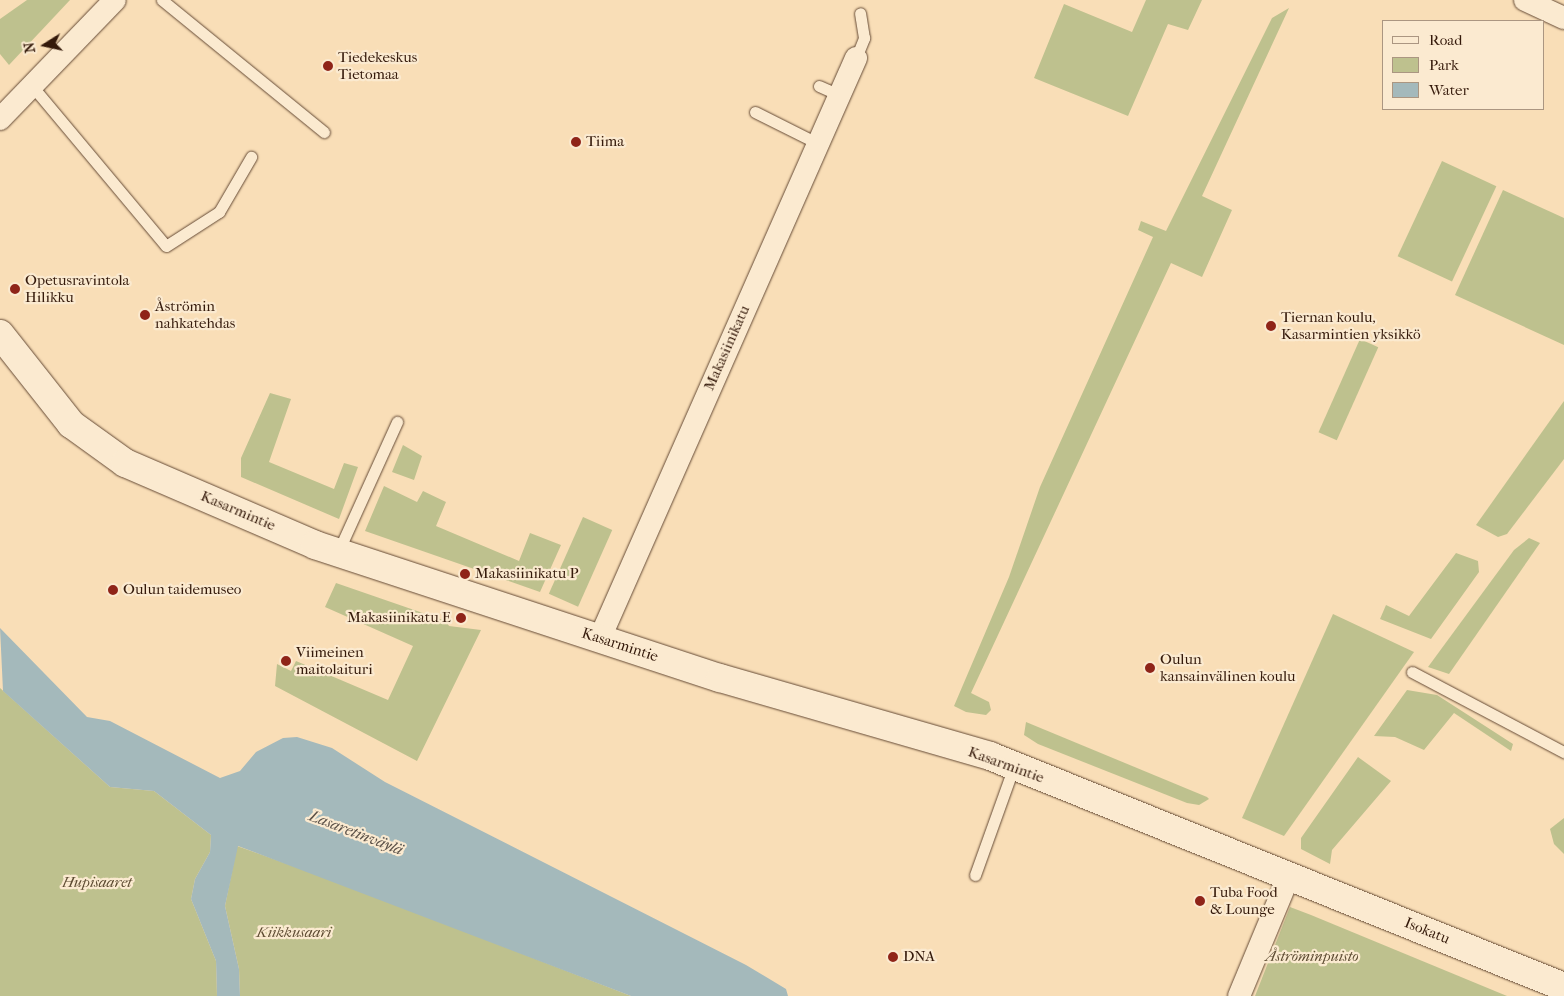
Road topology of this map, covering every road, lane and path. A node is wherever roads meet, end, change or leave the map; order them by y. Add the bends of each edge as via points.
1 (115, 0) edge
2 (162, 0) edge
3 (1525, 0) edge
4 (860, 13) dead end
5 (1564, 18) edge
6 (856, 58) joint
7 (819, 86) dead end
8 (33, 87) junction
9 (839, 95) junction
10 (755, 112) dead end
11 (0, 119) edge
12 (324, 132) dead end
13 (817, 143) junction
14 (251, 157) dead end
15 (0, 334) edge
16 (397, 422) dead end
17 (338, 554) junction
18 (600, 638) junction
19 (1412, 672) dead end
20 (1564, 752) edge
21 (1014, 766) junction
22 (975, 874) dead end
23 (1289, 876) junction
24 (1564, 987) edge
25 (1239, 996) edge

1 - 8 street
2 - 12 lane
3 - 5 street
4 - 6 lane via 864,38
6 - 9 street, Makasiinikatu
7 - 9 lane
8 - 11 street
8 - 14 lane via 166,246 218,212
9 - 13 street, Makasiinikatu
10 - 13 lane
13 - 18 street, Makasiinikatu
15 - 17 street, Kasarmintie via 71,424 125,463
16 - 17 lane
17 - 18 street, Kasarmintie
18 - 21 street, Kasarmintie
19 - 20 lane
21 - 22 lane
21 - 23 street, Kasarmintie
23 - 24 street, Isokatu
23 - 25 street

